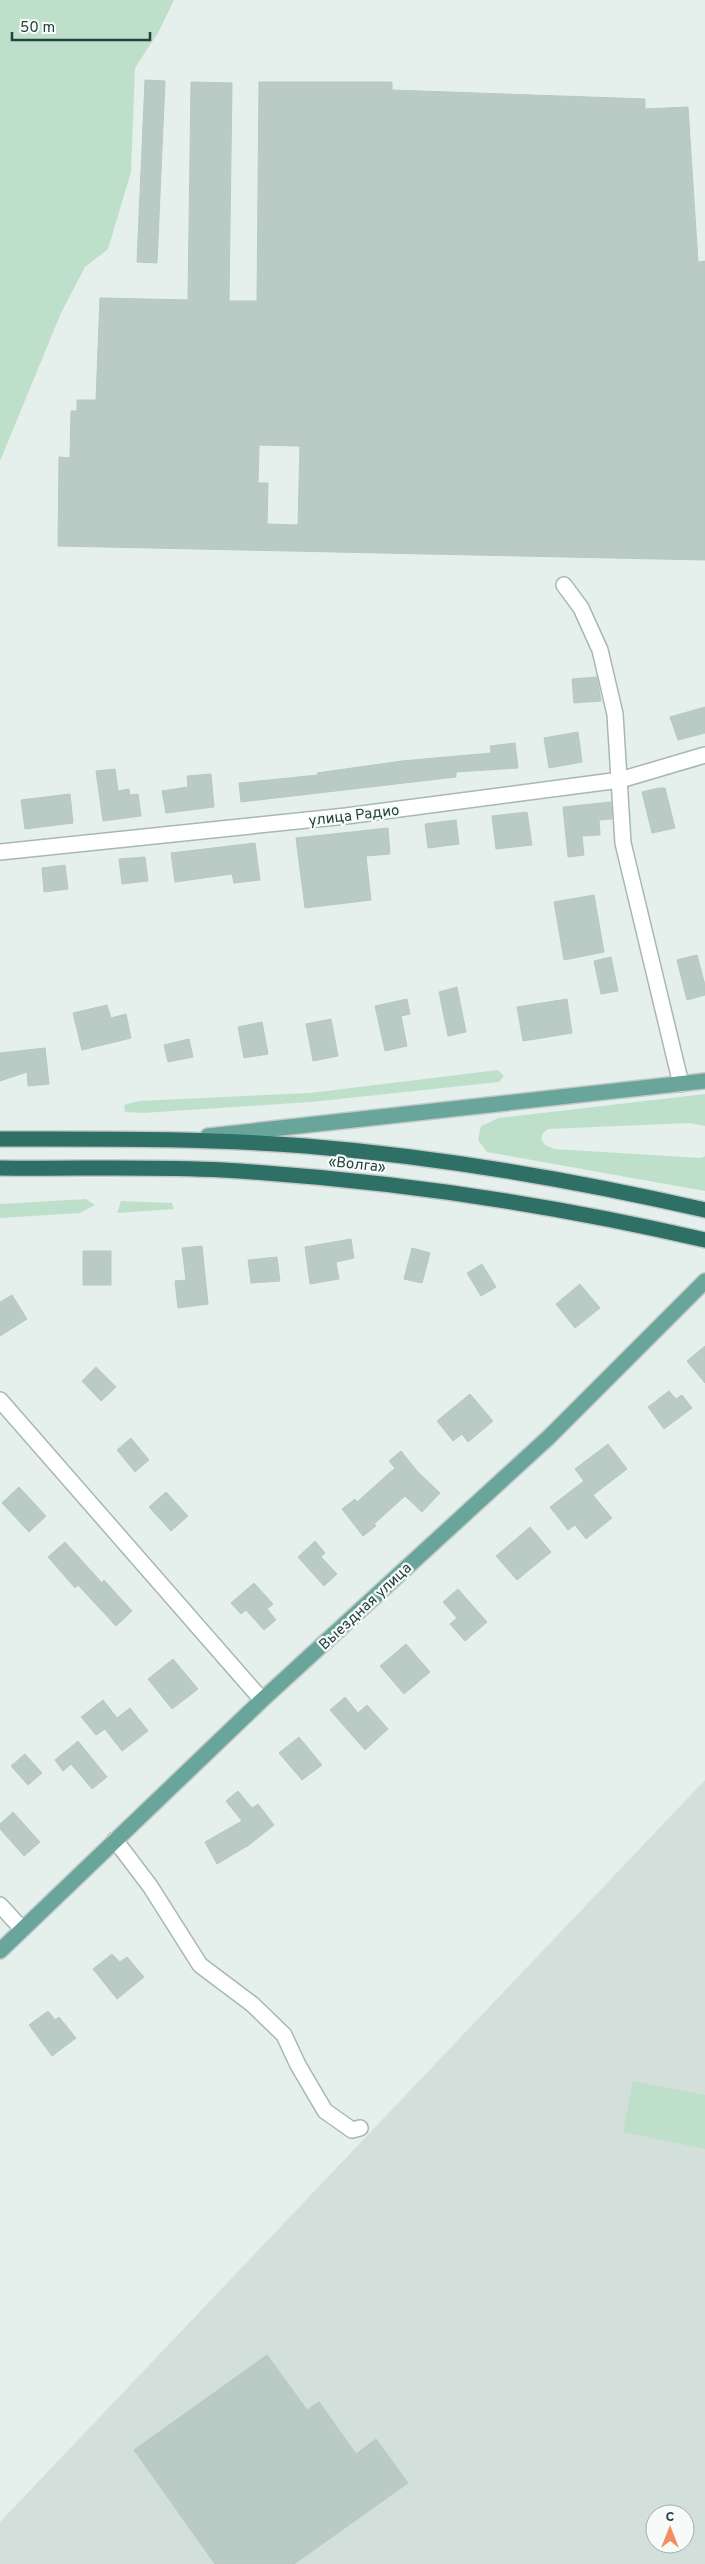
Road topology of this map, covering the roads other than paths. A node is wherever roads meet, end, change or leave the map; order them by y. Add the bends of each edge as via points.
1 (564, 585) dead end
2 (705, 755) edge
3 (620, 780) junction
4 (0, 852) edge
5 (705, 1081) edge
6 (681, 1084) junction
7 (0, 1139) edge
8 (179, 1139) junction
9 (0, 1168) edge
10 (705, 1210) edge
11 (705, 1240) edge
12 (705, 1281) edge
13 (0, 1400) edge
14 (262, 1700) junction
15 (115, 1840) junction
16 (0, 1905) edge
17 (22, 1929) junction
18 (0, 1951) edge
19 (360, 2128) dead end

1 - 3 street via 581,608 600,650 615,714
2 - 3 street, улица Радио
3 - 4 street, улица Радио via 346,816
3 - 6 street via 624,843
5 - 6 main road
6 - 8 main road
7 - 8 highway, «Волга»
8 - 10 highway, «Волга» via 307,1146 467,1165 592,1186
9 - 11 highway, «Волга» via 221,1170 340,1180 456,1193 631,1223
12 - 14 main road, Выездная улица via 548,1437
13 - 14 street
14 - 15 main road, Выездная улица
15 - 17 main road, Выездная улица
15 - 19 street via 150,1886 200,1965 252,2004 284,2035 325,2111 352,2130
16 - 17 street
17 - 18 main road, Выездная улица

